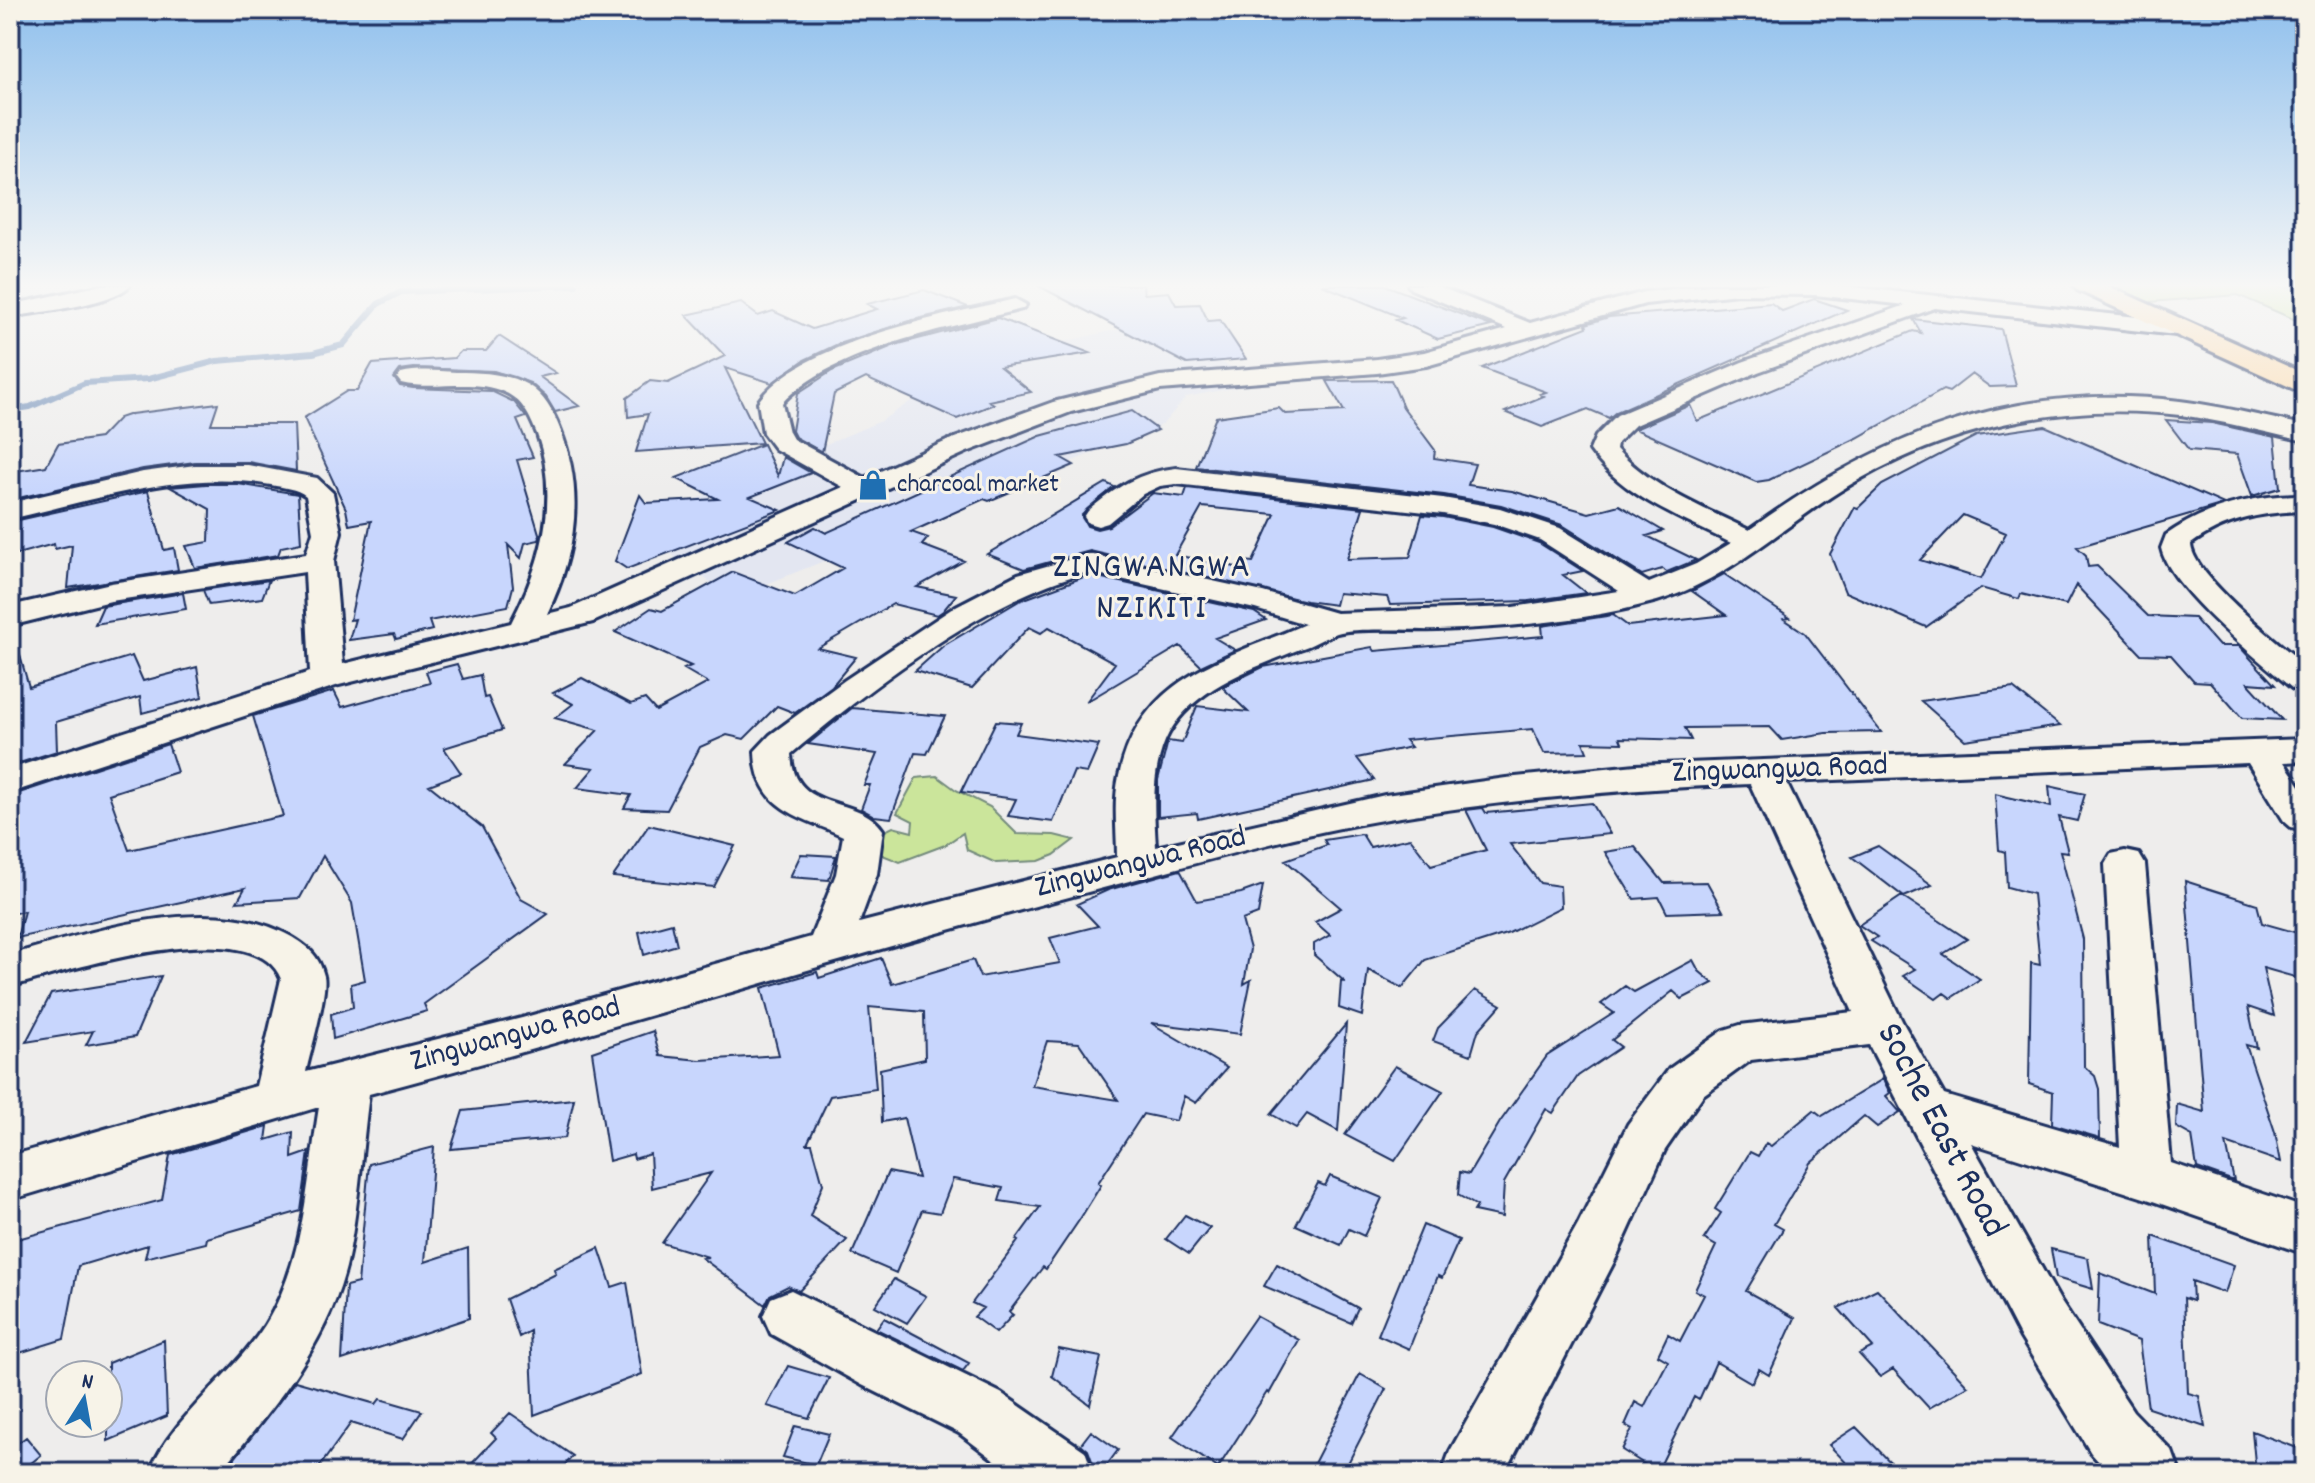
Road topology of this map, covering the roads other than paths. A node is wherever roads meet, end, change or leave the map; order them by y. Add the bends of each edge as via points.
1 (846, 354) edge
2 (1443, 354) edge
3 (1789, 354) edge
4 (2235, 354) edge
5 (409, 378) dead end
6 (2305, 385) edge
7 (2305, 433) edge
8 (866, 489) junction
9 (2305, 503) edge
10 (10, 511) edge
11 (1098, 517) dead end
12 (1750, 541) junction
13 (319, 561) junction
14 (1645, 594) junction
15 (10, 616) edge
16 (1334, 623) junction
17 (524, 629) junction
18 (327, 678) junction
19 (2305, 682) edge
20 (2305, 750) edge
21 (2259, 752) junction
22 (1762, 770) junction
23 (10, 781) edge
24 (2305, 818) edge
25 (1137, 864) junction
26 (2125, 864) dead end
27 (827, 949) junction
28 (10, 971) edge
29 (1882, 1026) junction
30 (347, 1080) junction
31 (277, 1099) junction
32 (1926, 1109) junction
33 (2147, 1177) junction
34 (10, 1178) edge
35 (2305, 1231) edge
36 (791, 1316) dead end
37 (179, 1473) edge
38 (1063, 1473) edge
39 (1472, 1473) edge
40 (2150, 1473) edge

1 - 8 street via 778,388 770,402 776,433 784,444
2 - 8 street via 1160,383 1107,395 1018,422
3 - 12 street via 1626,420 1603,450 1615,466 1655,492
4 - 6 main road
5 - 17 street via 514,387 539,409 565,495 546,589
7 - 12 street via 2145,405 2008,413 1966,422 1895,450 1813,496
8 - 17 street via 582,615
9 - 19 street via 2261,506 2221,517 2176,541 2177,555 2192,575
10 - 13 street via 195,473 279,477 319,493 327,532
11 - 14 street via 1136,484 1176,476 1443,506 1550,534
12 - 14 street via 1717,565
13 - 15 street via 111,592
13 - 18 street
14 - 16 street via 1557,611
16 - 25 street via 1218,670 1188,689 1163,715 1137,777
16 - 27 street via 1263,601 1089,563 1029,583 922,639 773,751 772,768 784,792 863,830 857,867
17 - 18 street
18 - 23 street
20 - 21 street, Zingwangwa Road
21 - 22 street, Zingwangwa Road
21 - 24 street
22 - 25 street, Zingwangwa Road via 1578,783 1385,807
22 - 29 street, Soche East Road
25 - 27 street, Zingwangwa Road
26 - 33 street
27 - 30 street, Zingwangwa Road
28 - 31 street via 177,932 253,935 295,959 303,979
29 - 32 street, Soche East Road
29 - 39 street via 1740,1043 1686,1082 1646,1138
30 - 31 street, Zingwangwa Road
30 - 37 street via 322,1255 306,1303 284,1345
31 - 34 street, Zingwangwa Road
32 - 33 street
32 - 40 street, Soche East Road via 2041,1320 2112,1432
33 - 35 street
36 - 38 street via 980,1413

